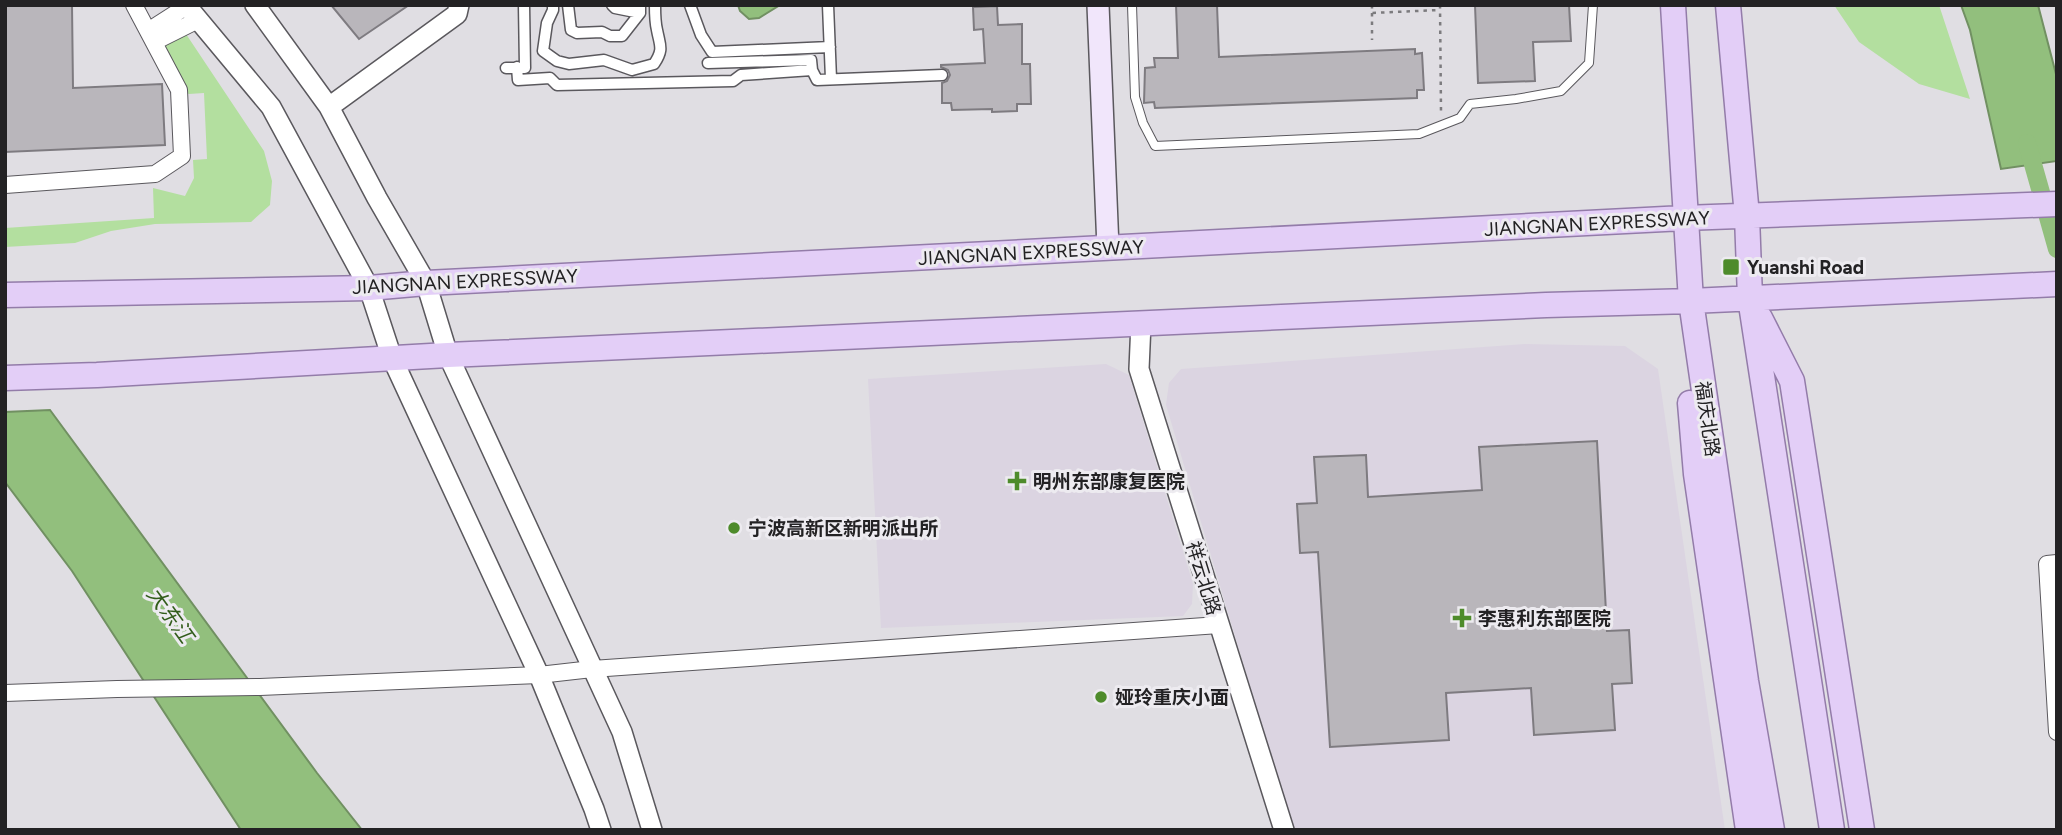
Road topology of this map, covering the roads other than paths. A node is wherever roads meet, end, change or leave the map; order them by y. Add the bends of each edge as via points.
1 (134, 5) edge
2 (255, 5) edge
3 (459, 5) edge
4 (524, 5) edge
5 (553, 5) edge
6 (568, 5) edge
7 (612, 5) edge
8 (655, 5) edge
9 (690, 5) edge
10 (828, 5) edge
11 (1098, 5) edge
12 (1132, 5) edge
13 (1593, 5) edge
14 (1672, 5) edge
15 (1728, 5) edge
16 (640, 9) edge
17 (190, 10) edge
18 (151, 37) junction
19 (830, 47) junction
20 (708, 63) dead end
21 (812, 70) junction
22 (942, 75) dead end
23 (831, 79) junction
24 (329, 107) junction
25 (5, 185) edge
26 (2057, 204) edge
27 (1746, 216) junction
28 (1684, 218) junction
29 (1108, 248) junction
30 (426, 283) junction
31 (2057, 284) edge
32 (369, 288) junction
33 (15, 295) edge
34 (1750, 298) junction
35 (1691, 301) junction
36 (1141, 323) junction
37 (447, 355) junction
38 (393, 358) junction
39 (5, 378) edge
40 (2057, 563) edge
41 (1219, 625) junction
42 (592, 669) junction
43 (538, 675) junction
44 (5, 693) edge
45 (2057, 732) edge
46 (601, 830) edge
47 (652, 830) edge
48 (1284, 830) edge
49 (1748, 830) edge
50 (1772, 830) edge
51 (1832, 830) edge
52 (1861, 830) edge

1 - 18 street
2 - 24 street
3 - 24 street via 457,14
4 - 21 street via 525,68 511,68 518,80 550,78 557,85 733,81 741,75
5 - 8 street via 543,51 569,64 604,60 632,70 654,64 661,55
6 - 16 street via 571,30 610,36 622,36
7 - 16 street
9 - 19 street via 712,52
10 - 19 street
11 - 29 main road
12 - 13 lane via 1135,97 1155,146 1419,134 1460,118 1470,104 1561,91 1589,63
14 - 28 main road, 福庆北路
15 - 27 main road
17 - 18 street
17 - 32 street via 271,107
18 - 25 street via 179,90 182,156 155,174
19 - 23 street
20 - 21 street via 811,60
21 - 23 street via 817,80
22 - 23 street
24 - 30 street
26 - 27 main road, JIANGNAN EXPRESSWAY
27 - 28 main road, JIANGNAN EXPRESSWAY
27 - 34 main road
28 - 29 main road, JIANGNAN EXPRESSWAY
28 - 35 main road, 福庆北路
29 - 30 main road, JIANGNAN EXPRESSWAY
30 - 32 main road, JIANGNAN EXPRESSWAY
30 - 37 street
31 - 34 main road
32 - 33 main road, JIANGNAN EXPRESSWAY
32 - 38 street
34 - 35 main road
34 - 51 main road
34 - 52 main road via 1792,381
35 - 36 main road
35 - 49 main road via 1688,382 1696,474
35 - 50 main road, 福庆北路
36 - 37 main road
36 - 41 street, 祥云北路 via 1139,369
37 - 38 main road
37 - 42 street
38 - 39 main road
38 - 43 street
40 - 45 street via 2047,565
41 - 42 street
41 - 48 street, 祥云北路
42 - 43 street
42 - 47 street via 622,732
43 - 44 street
43 - 46 street

